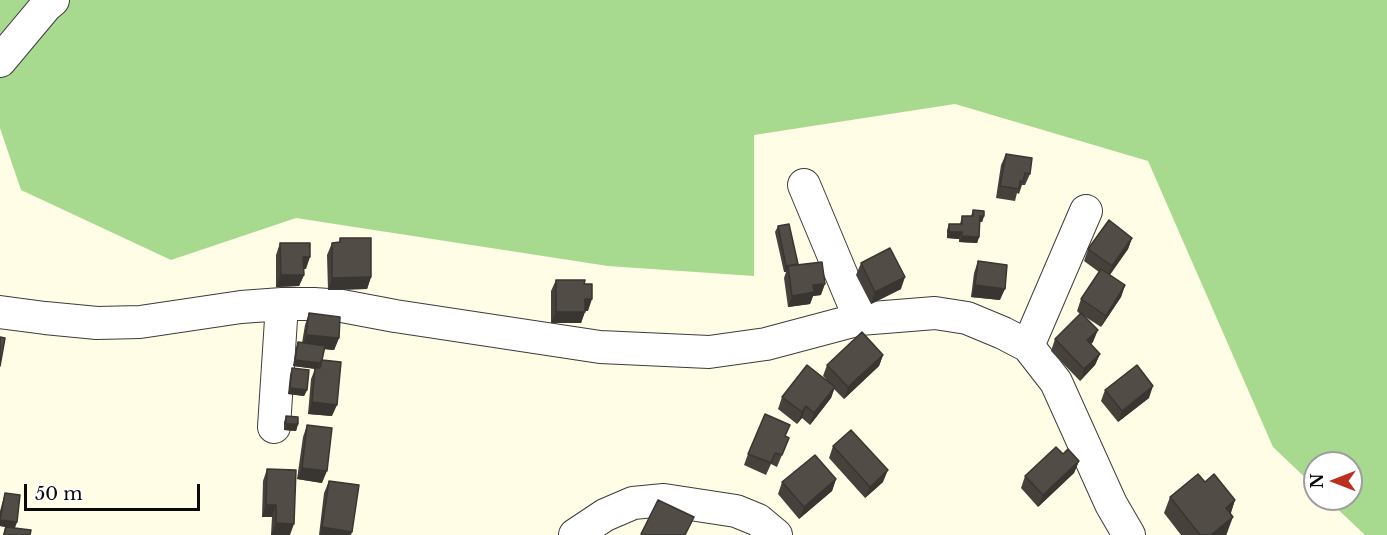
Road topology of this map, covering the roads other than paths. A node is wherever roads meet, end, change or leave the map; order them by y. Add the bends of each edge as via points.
1 (53, 0) edge
2 (0, 61) edge
3 (804, 185) dead end
4 (1086, 211) dead end
5 (282, 304) junction
6 (0, 312) edge
7 (860, 318) junction
8 (1028, 346) junction
9 (274, 427) dead end
10 (575, 535) edge
11 (776, 535) edge
12 (1129, 535) edge

1 - 2 street
3 - 7 street
4 - 8 street
5 - 6 street via 140,322 97,323
5 - 7 street via 342,306 600,347 686,352 766,344
5 - 9 street
7 - 8 street via 935,313 967,318
8 - 12 street via 1056,382
10 - 11 street via 605,515 633,503 664,500 736,511 758,520

